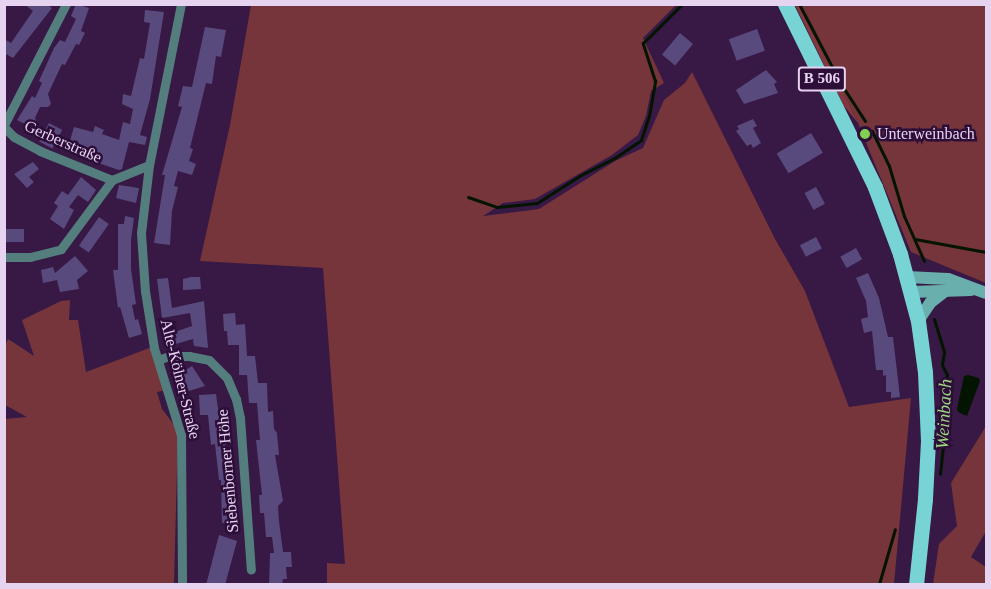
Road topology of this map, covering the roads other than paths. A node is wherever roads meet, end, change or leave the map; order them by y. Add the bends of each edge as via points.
1 (66, 4) edge
2 (181, 4) edge
3 (785, 4) edge
4 (4, 126) edge
5 (149, 165) junction
6 (112, 180) junction
7 (4, 257) edge
8 (909, 284) junction
9 (946, 290) junction
10 (981, 291) edge
11 (918, 321) junction
12 (158, 360) junction
13 (251, 570) dead end
14 (182, 585) edge
15 (916, 585) edge

1 - 4 street
2 - 5 street, Alte-Kölner-Straße
3 - 8 main road, B 506 via 875,187
4 - 6 street, Gerberstraße via 14,137 40,152
5 - 6 street
5 - 12 street, Alte-Kölner-Straße via 141,232 145,291
6 - 7 street via 61,249 30,257
8 - 9 main road
8 - 10 main road via 948,279
8 - 11 main road, B 506
9 - 10 main road
9 - 11 main road via 931,302
11 - 15 main road, B 506 via 928,441
12 - 13 street, Siebenborner Höhe via 169,356 209,360 227,378 240,418
12 - 14 street, Alte-Kölner-Straße via 181,435

